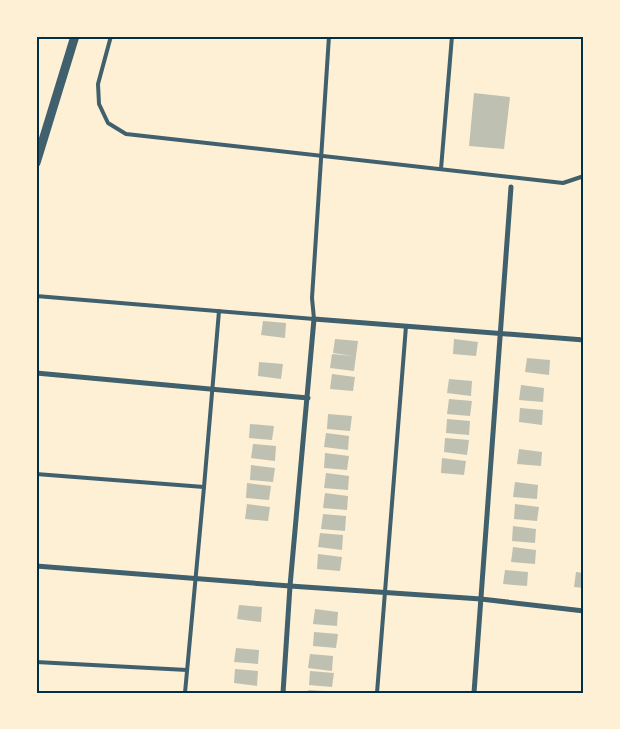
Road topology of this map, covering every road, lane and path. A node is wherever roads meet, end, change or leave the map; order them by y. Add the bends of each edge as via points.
1 (75, 36) edge
2 (111, 36) edge
3 (329, 36) edge
4 (452, 36) edge
5 (321, 156) junction
6 (36, 163) edge
7 (442, 169) junction
8 (584, 176) edge
9 (511, 187) dead end
10 (36, 296) edge
11 (218, 311) junction
12 (314, 319) junction
13 (406, 326) junction
14 (500, 334) junction
15 (584, 340) edge
16 (36, 373) edge
17 (213, 389) junction
18 (308, 398) junction
19 (36, 474) edge
20 (204, 487) junction
21 (36, 566) edge
22 (196, 579) junction
23 (290, 586) junction
24 (385, 592) junction
25 (480, 599) junction
26 (584, 611) edge
27 (36, 662) edge
28 (187, 670) junction
29 (185, 693) edge
30 (283, 693) edge
31 (376, 693) edge
32 (474, 693) edge

1 - 6 street
2 - 5 lane via 98,84 99,104 108,122 126,134
3 - 5 lane
4 - 7 lane
5 - 7 lane
5 - 12 lane via 312,298
7 - 8 lane via 563,183
9 - 14 street
10 - 11 lane
11 - 12 lane
11 - 17 lane
12 - 13 street
12 - 18 street
13 - 14 street
13 - 24 lane
14 - 15 street
14 - 25 street
16 - 17 street
17 - 18 street
17 - 20 lane
18 - 23 street
19 - 20 lane
20 - 22 lane
21 - 22 street
22 - 23 street
22 - 28 lane
23 - 24 street
23 - 30 street
24 - 25 street
24 - 31 lane
25 - 26 street
25 - 32 street
27 - 28 lane
28 - 29 lane

